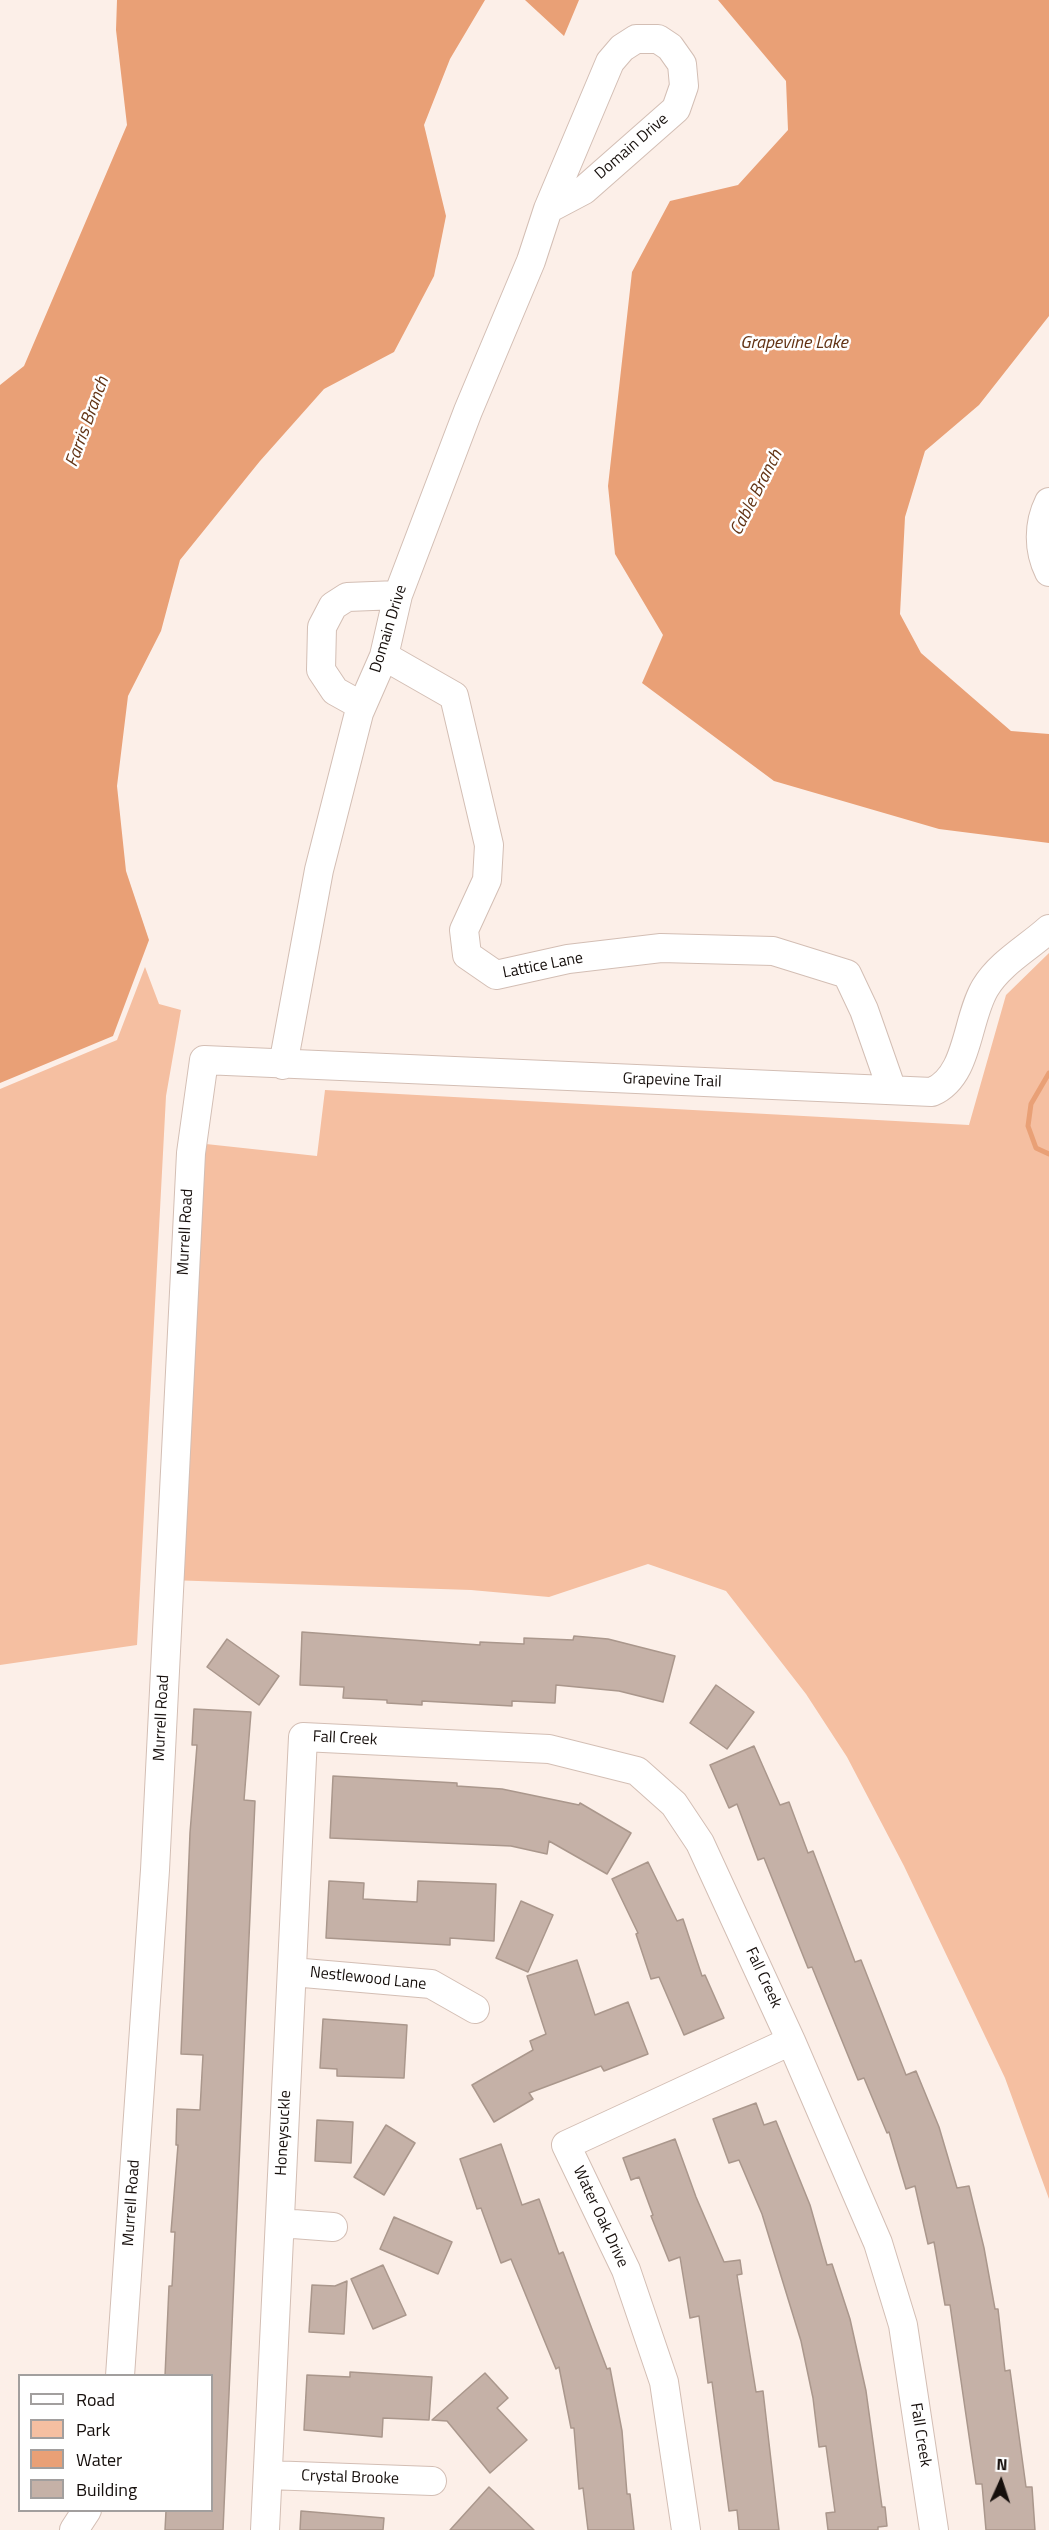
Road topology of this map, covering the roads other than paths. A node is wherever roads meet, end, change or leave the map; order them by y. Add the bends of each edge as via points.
1 (548, 209) junction
2 (1049, 502) edge
3 (1049, 572) edge
4 (398, 594) junction
5 (384, 656) junction
6 (362, 706) junction
7 (1049, 929) edge
8 (204, 1060) joint
9 (283, 1065) junction
10 (892, 1090) junction
11 (303, 1737) joint
12 (292, 1972) junction
13 (475, 2009) dead end
14 (791, 2041) junction
15 (280, 2223) junction
16 (333, 2227) dead end
17 (120, 2374) edge
18 (268, 2475) junction
19 (432, 2481) dead end
20 (86, 2512) edge
21 (74, 2530) edge
22 (265, 2530) edge
23 (686, 2530) edge
24 (934, 2530) edge

1 - 1 street, Domain Drive via 610,62 636,39 658,39 670,47 682,64 684,86 676,109 584,190
1 - 4 street, Domain Drive via 531,261
2 - 3 street via 1042,515 1041,534 1042,557
4 - 5 street, Domain Drive
4 - 6 street via 347,597 333,606 322,627 321,670 335,691
5 - 6 street, Domain Drive
5 - 10 street, Lattice Lane via 454,696 489,845 487,880 464,930 467,955 496,975 568,959 661,948 773,951 815,963 847,974
6 - 9 street, Domain Drive via 319,870
7 - 10 street, Grapevine Trail via 1011,958 985,988 958,1064 944,1087 932,1092
8 - 9 street, Grapevine Trail
8 - 17 street, Murrell Road via 190,1153 155,1870
9 - 10 street, Grapevine Trail
11 - 12 street, Honeysuckle
11 - 14 street, Fall Creek via 549,1749 637,1771 674,1804 700,1843
12 - 13 street, Nestlewood Lane via 431,1984
12 - 15 street, Honeysuckle
14 - 23 street, Water Oak Drive via 566,2145 626,2270 664,2382
14 - 24 street, Fall Creek via 878,2243 903,2325
15 - 16 street
15 - 18 street, Honeysuckle
18 - 19 street, Crystal Brooke
18 - 22 street, Honeysuckle
20 - 21 street

